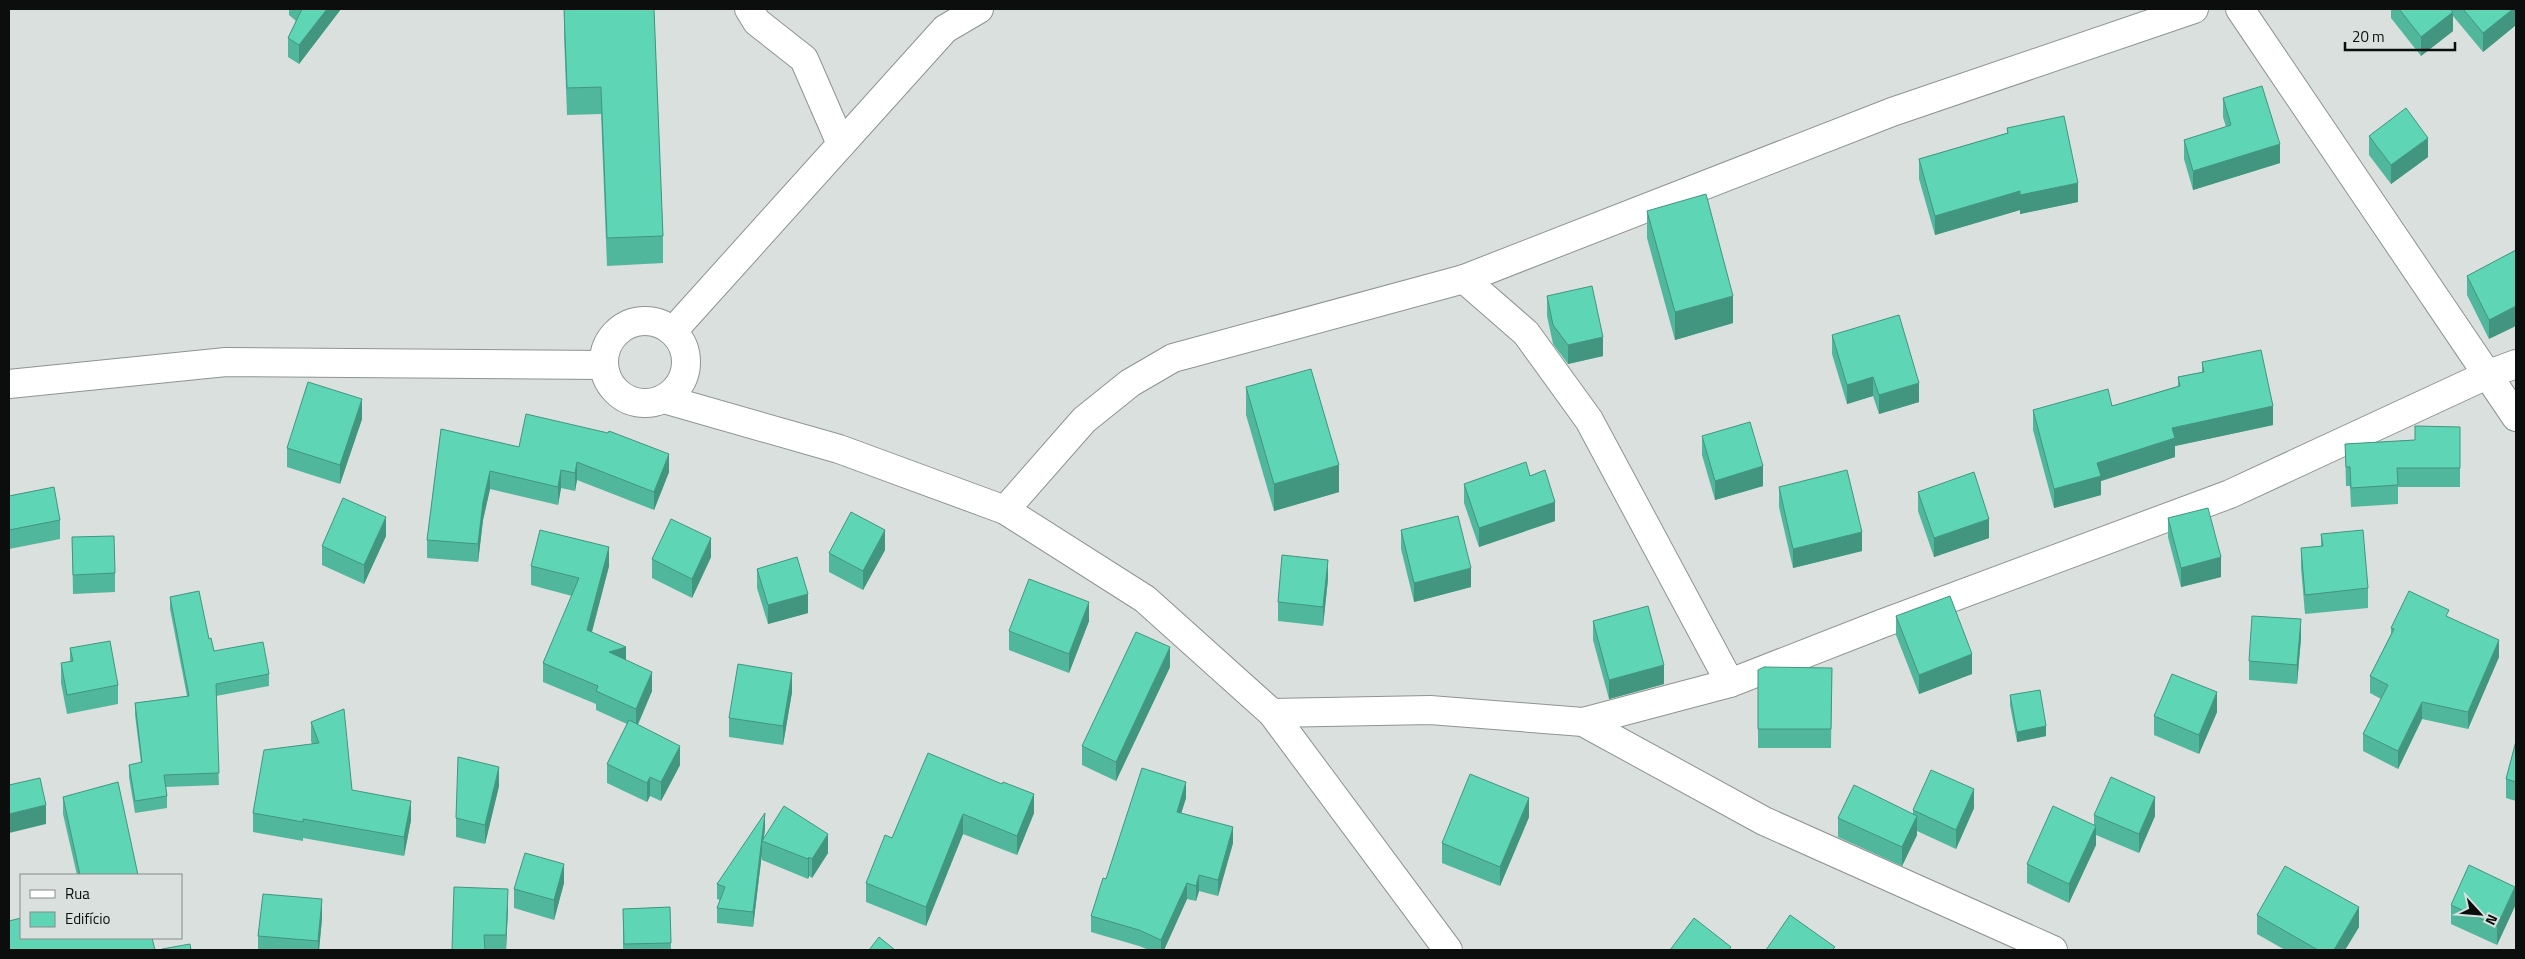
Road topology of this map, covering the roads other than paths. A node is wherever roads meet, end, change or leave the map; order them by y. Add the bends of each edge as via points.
1 (749, 9) edge
2 (980, 9) edge
3 (2194, 9) edge
4 (2240, 9) edge
5 (944, 19) edge
6 (841, 144) junction
7 (1464, 279) junction
8 (673, 331) junction
9 (2516, 364) edge
10 (604, 365) junction
11 (2488, 374) junction
12 (9, 384) edge
13 (664, 399) junction
14 (2516, 417) edge
15 (1005, 510) junction
16 (1730, 683) junction
17 (1272, 712) junction
18 (1583, 722) junction
19 (1448, 950) edge
20 (2053, 950) edge

1 - 6 street via 757,22 804,59
2 - 5 street
3 - 7 street via 1892,112
4 - 11 street
5 - 6 street
6 - 8 street
7 - 15 street via 1174,358 1130,383 1084,420
7 - 16 street via 1526,333 1589,420
8 - 10 street via 658,322 642,320 627,325 614,335 606,349
8 - 13 street via 683,344 687,359 685,375 677,389
9 - 11 street
10 - 12 street via 226,362
10 - 13 street via 608,381 618,394 632,402 648,404
11 - 14 street
11 - 16 street via 2230,494
13 - 15 street via 839,449
15 - 17 street via 1145,599
16 - 18 street
17 - 18 street via 1430,710
17 - 19 street
18 - 20 street via 1764,821

